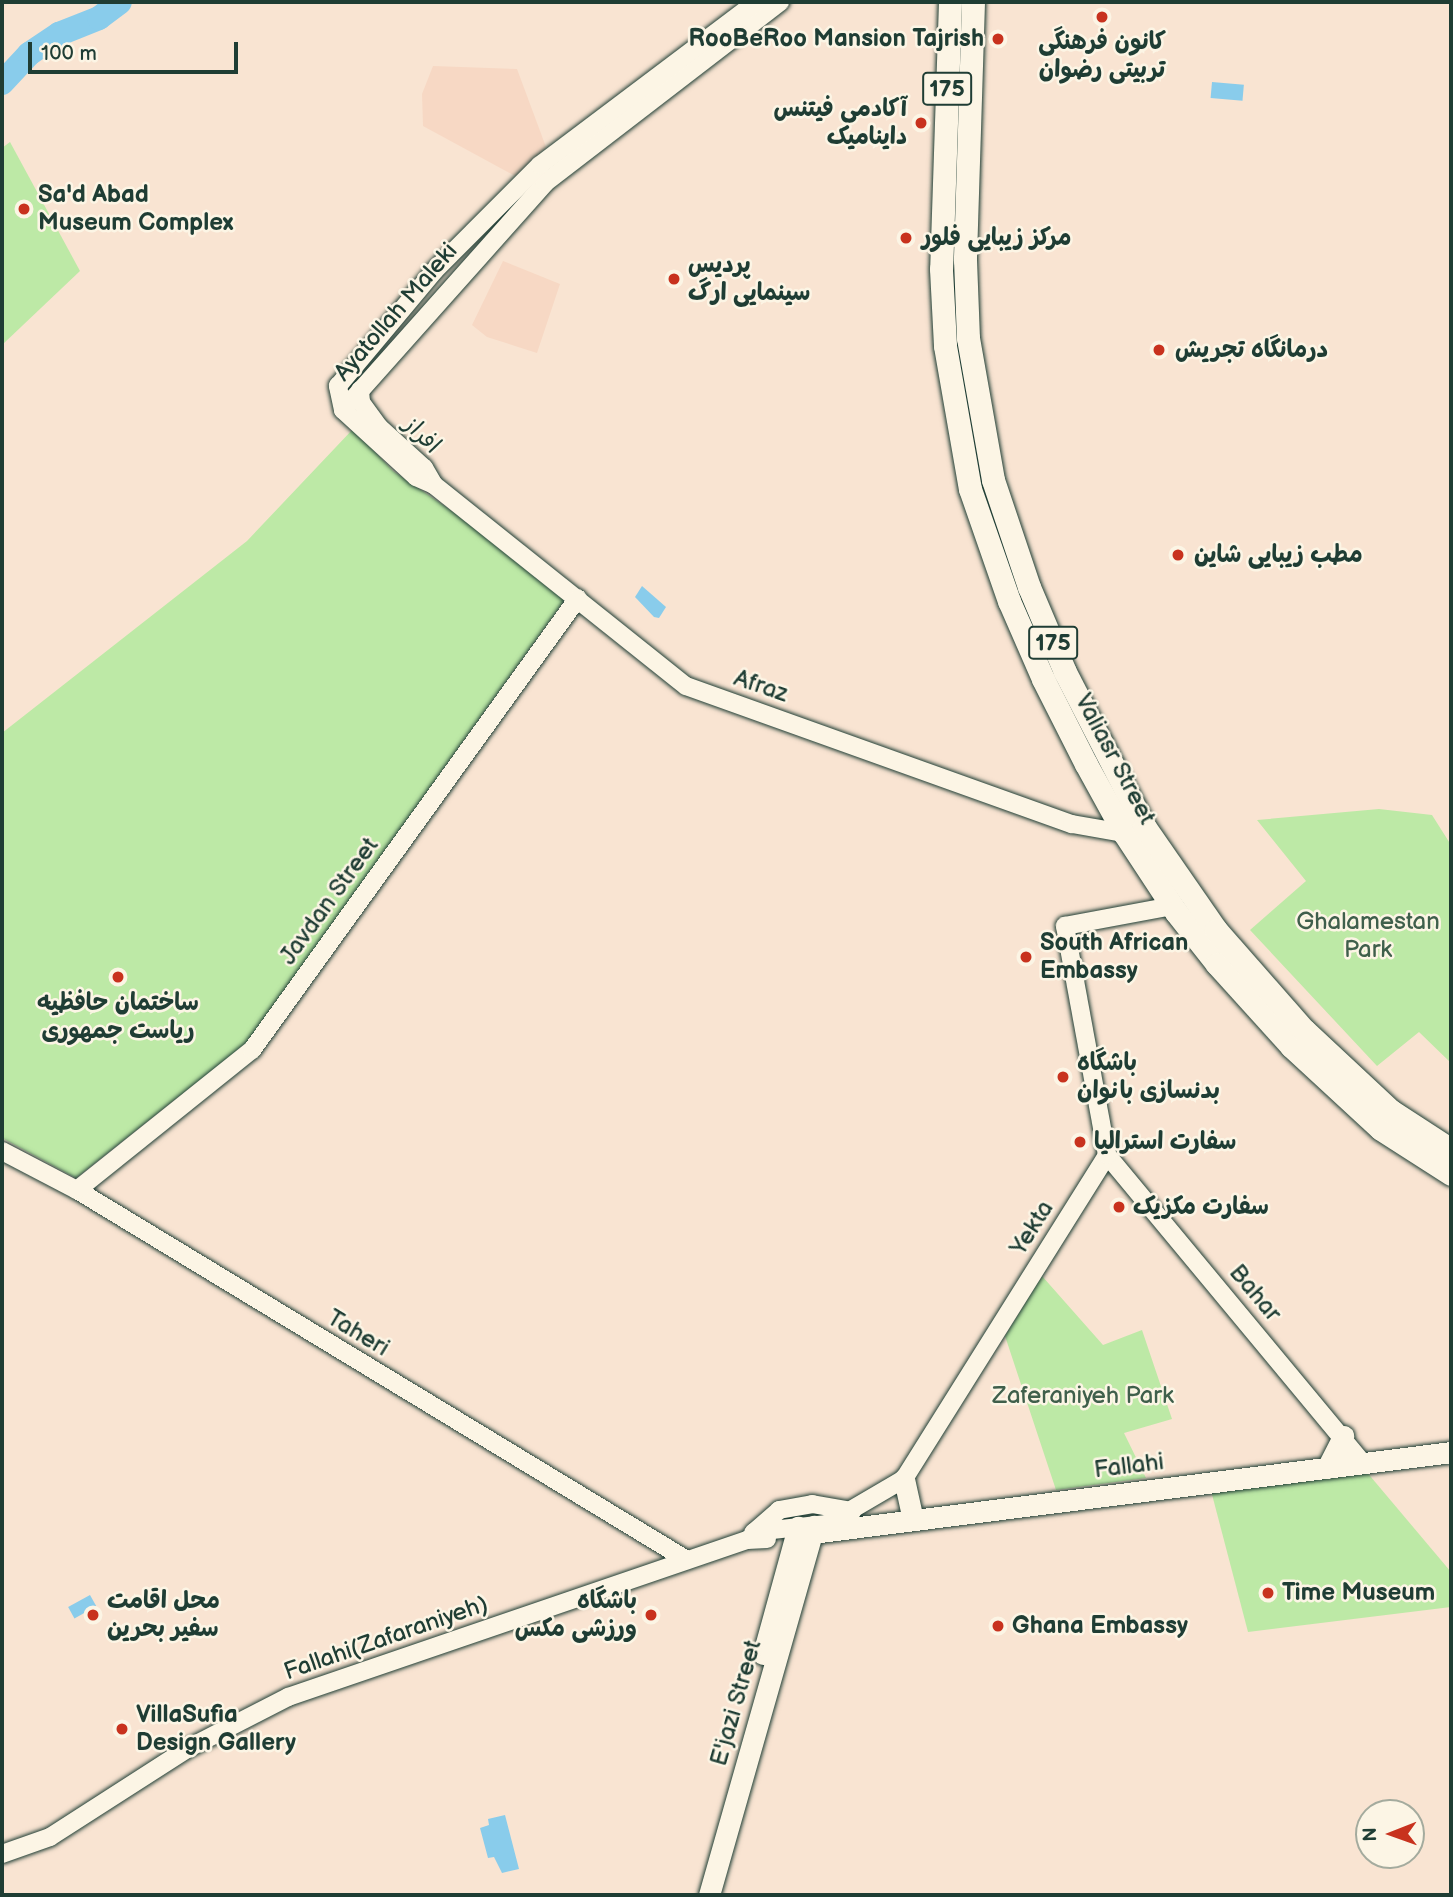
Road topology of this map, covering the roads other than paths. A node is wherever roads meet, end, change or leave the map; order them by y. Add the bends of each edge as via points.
1 (755, 2) edge
2 (780, 2) edge
3 (950, 2) edge
4 (973, 2) edge
5 (360, 390) junction
6 (343, 410) junction
7 (434, 485) junction
8 (578, 598) junction
9 (1124, 833) junction
10 (1172, 906) junction
11 (1451, 1150) edge
12 (2, 1151) edge
13 (1107, 1155) junction
14 (1451, 1174) edge
15 (77, 1191) junction
16 (1343, 1436) junction
17 (1451, 1452) edge
18 (1363, 1463) junction
19 (1327, 1468) junction
20 (904, 1479) junction
21 (852, 1511) junction
22 (913, 1520) junction
23 (805, 1530) junction
24 (750, 1536) junction
25 (687, 1560) junction
26 (2, 1854) edge
27 (695, 1895) edge
28 (709, 1895) edge

1 - 6 street, Ayatollah Maleki via 540,165 435,270 338,386
2 - 5 street, Ayatollah Maleki via 545,183
3 - 9 main road, Valiasr Street / 175 via 941,269 944,346 970,489 1009,601 1043,679
4 - 11 main road, Valiasr Street / 175 via 965,246 968,338 993,480 1034,599 1065,672 1144,826 1216,930 1314,1039 1391,1111
5 - 6 street, Ayatollah Maleki
5 - 7 street, افراز via 361,402 379,427 425,468
6 - 7 street, افراز via 416,477
7 - 8 street, Afraz
8 - 9 street, Afraz via 686,686 1072,824
8 - 15 street, Javdan Street via 252,1050
9 - 10 main road, Valiasr Street / 175
10 - 13 street via 1065,926
10 - 14 main road, Valiasr Street / 175 via 1291,1046 1381,1129
12 - 15 street, Taheri
13 - 16 street, Bahar
13 - 20 street, Yekta
15 - 25 street, Taheri
16 - 18 street, Bahar
16 - 19 main road
17 - 18 main road, Fallahi
18 - 19 main road, Fallahi
19 - 22 main road, Fallahi
20 - 21 street, Yekta
20 - 22 main road
21 - 23 street, Yekta
21 - 24 street via 812,1504 779,1510
22 - 23 main road, Fallahi
23 - 24 street, Yekta
23 - 27 main road, E'jazi Street
23 - 28 main road, E'jazi Street
24 - 25 street, Fallahi(Zafaraniyeh)
25 - 26 street, Fallahi(Zafaraniyeh) via 288,1697 187,1749 50,1837

